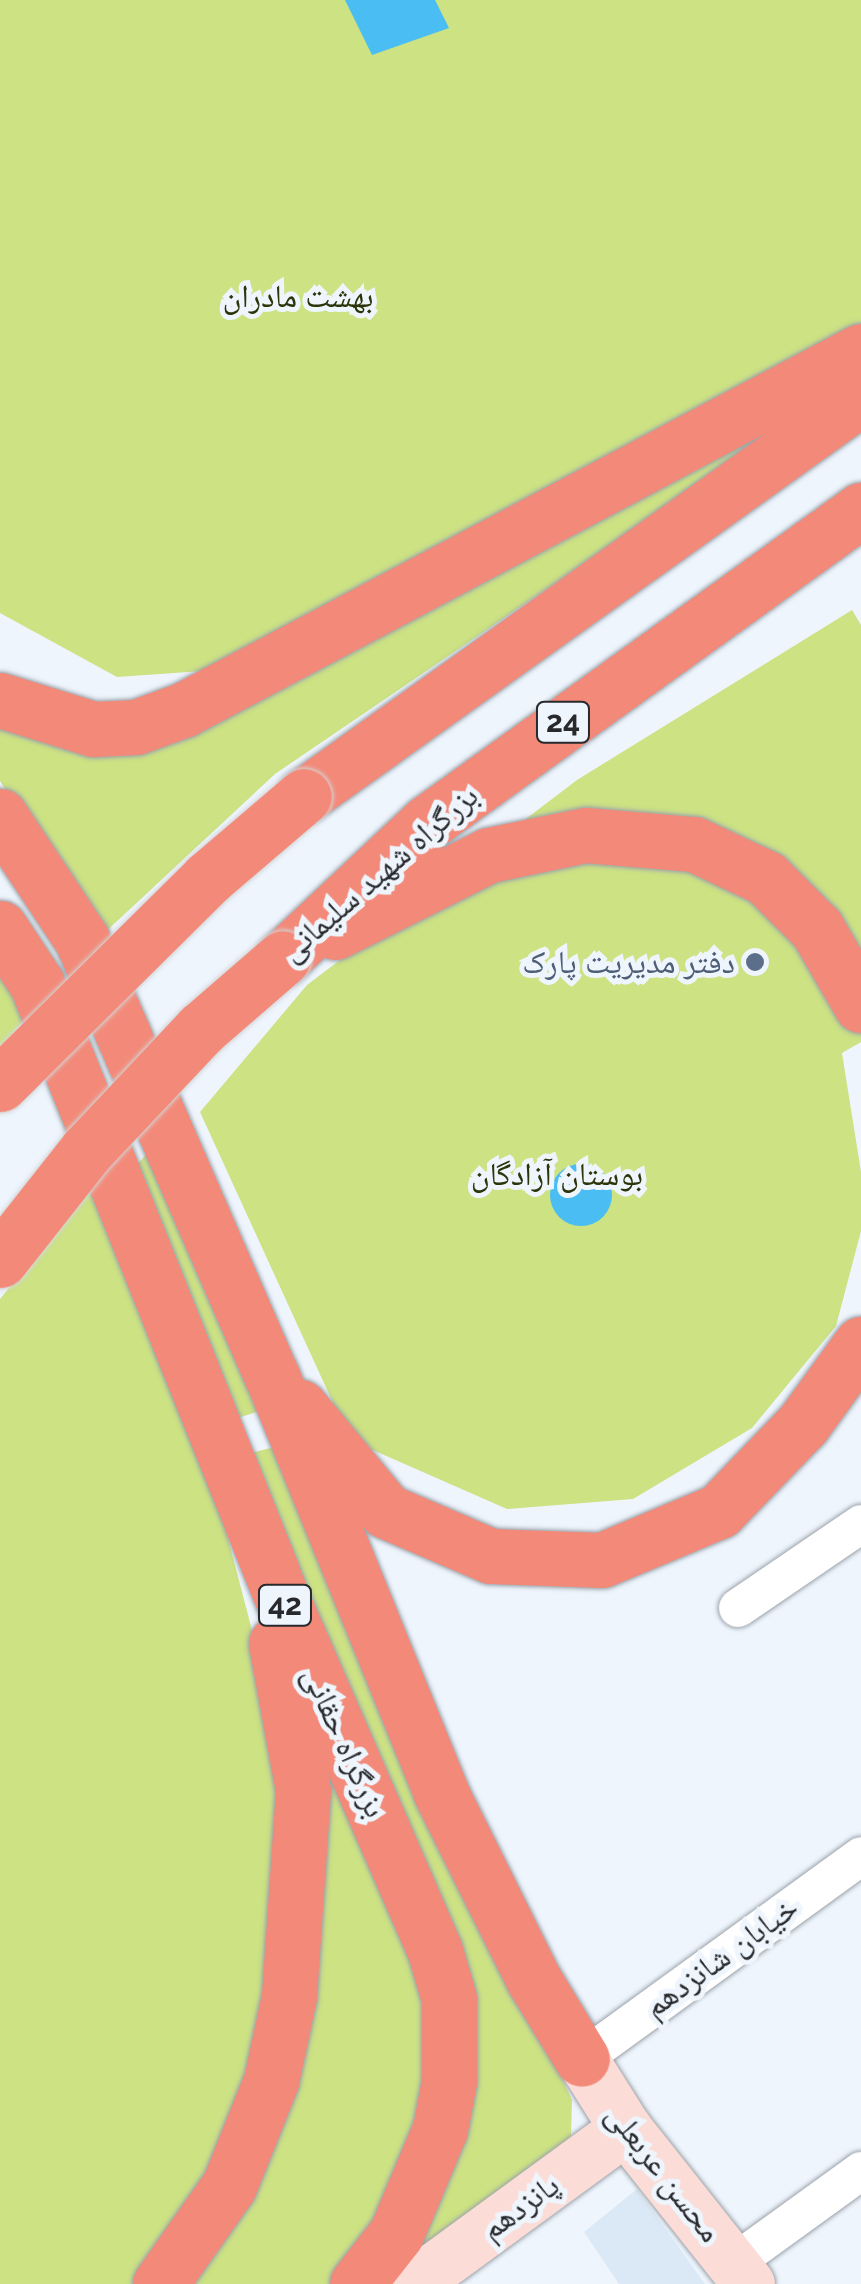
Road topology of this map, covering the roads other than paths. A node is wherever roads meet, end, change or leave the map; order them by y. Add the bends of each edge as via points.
1 (861, 351) edge
2 (861, 398) edge
3 (860, 510) edge
4 (0, 700) edge
5 (0, 816) edge
6 (0, 928) edge
7 (283, 958) junction
8 (861, 1005) edge
9 (0, 1084) edge
10 (0, 1260) edge
11 (861, 1344) edge
12 (272, 1376) junction
13 (240, 1494) junction
14 (861, 1524) edge
15 (738, 1608) dead end
16 (861, 1856) edge
17 (582, 2059) junction
18 (626, 2129) junction
19 (861, 2171) edge
20 (742, 2274) edge
21 (160, 2284) edge
22 (357, 2284) edge
23 (414, 2284) edge

1 - 4 highway via 183,710 136,727 93,729
2 - 9 highway, bridge via 304,796 208,878
3 - 7 highway, بزرگراه شهید سلیمانی / 24 via 428,822
5 - 12 highway, بزرگراه حقانی / 42 via 82,940
6 - 13 highway, بزرگراه حقانی / 42 via 37,984
7 - 8 highway via 489,855 586,835 640,839 694,844 766,878 818,929
7 - 10 highway, بزرگراه شهید سلیمانی / 24, bridge via 201,1029 86,1150
11 - 12 highway via 803,1424 719,1511 602,1560 491,1556 386,1511
12 - 17 highway, بزرگراه حقانی / 42 via 442,1793 534,1980
13 - 21 highway via 303,1790 298,1921 289,1996 260,2112 230,2186
13 - 22 highway, بزرگراه حقانی / 42 via 436,1950 449,1999 449,2081 440,2128 396,2234
14 - 15 street
16 - 17 street, خیابان شانزدهم
17 - 18 main road, محسن عربعلی
18 - 20 main road, محسن عربعلی
18 - 23 main road, پانزدهم
19 - 20 street

